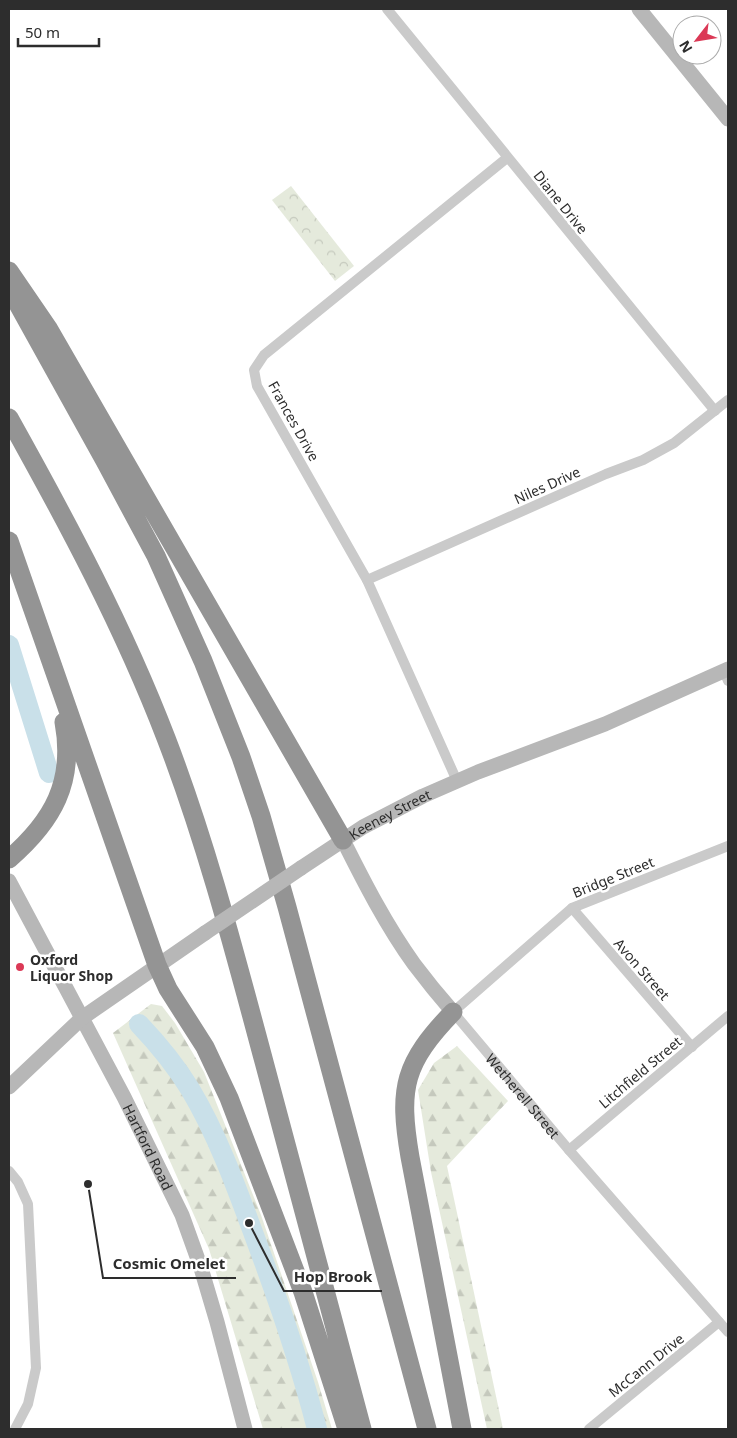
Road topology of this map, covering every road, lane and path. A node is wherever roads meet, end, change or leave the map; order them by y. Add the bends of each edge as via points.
1 (387, 9) edge
2 (639, 9) edge
3 (728, 119) edge
4 (507, 158) junction
5 (9, 271) edge
6 (9, 288) edge
7 (728, 400) edge
8 (715, 411) junction
9 (9, 418) edge
10 (9, 541) edge
11 (367, 580) junction
12 (47, 650) junction
13 (727, 674) edge
14 (457, 781) junction
15 (343, 840) junction
16 (728, 846) edge
17 (9, 859) edge
18 (9, 881) edge
19 (572, 908) junction
20 (157, 965) junction
21 (453, 1012) junction
22 (728, 1016) edge
23 (82, 1018) junction
24 (692, 1047) junction
25 (9, 1087) edge
26 (569, 1150) junction
27 (9, 1171) edge
28 (719, 1322) junction
29 (728, 1332) edge
30 (15, 1429) edge
31 (244, 1429) edge
32 (347, 1429) edge
33 (362, 1429) edge
34 (427, 1429) edge
35 (462, 1429) edge
36 (589, 1429) edge

1 - 4 street, Diane Drive
2 - 3 main road
4 - 8 street, Diane Drive
4 - 11 street, Frances Drive via 264,355 254,370 257,386
5 - 15 highway via 48,328
6 - 34 highway via 156,556 204,661 241,757 285,900
7 - 8 street, Niles Drive
8 - 11 street, Niles Drive via 674,443 643,460
9 - 33 highway via 117,623 187,795 234,950
10 - 12 highway
11 - 14 street, Frances Drive
12 - 17 highway via 67,738 65,772 47,819
12 - 20 highway
13 - 14 main road, Keeney Street
14 - 15 main road, Keeney Street via 392,811
15 - 20 main road, Keeney Street, bridge
15 - 21 main road, Wetherell Street via 402,946
16 - 19 street, Bridge Street
18 - 23 main road, Hartford Road
19 - 21 street, Bridge Street
19 - 24 street, Avon Street
20 - 23 main road, Keeney Street
20 - 32 highway via 168,989 206,1047 229,1098 303,1292
21 - 26 street, Wetherell Street
21 - 35 highway via 428,1038 416,1057 407,1083 404,1112
22 - 24 street, Litchfield Street
23 - 25 main road, Keeney Street
23 - 31 main road, Hartford Road via 182,1215 217,1322
24 - 26 street, Litchfield Street
26 - 28 street, Wetherell Street
27 - 30 street via 28,1204 36,1368 28,1404
28 - 29 street, Wetherell Street
28 - 36 street, McCann Drive

